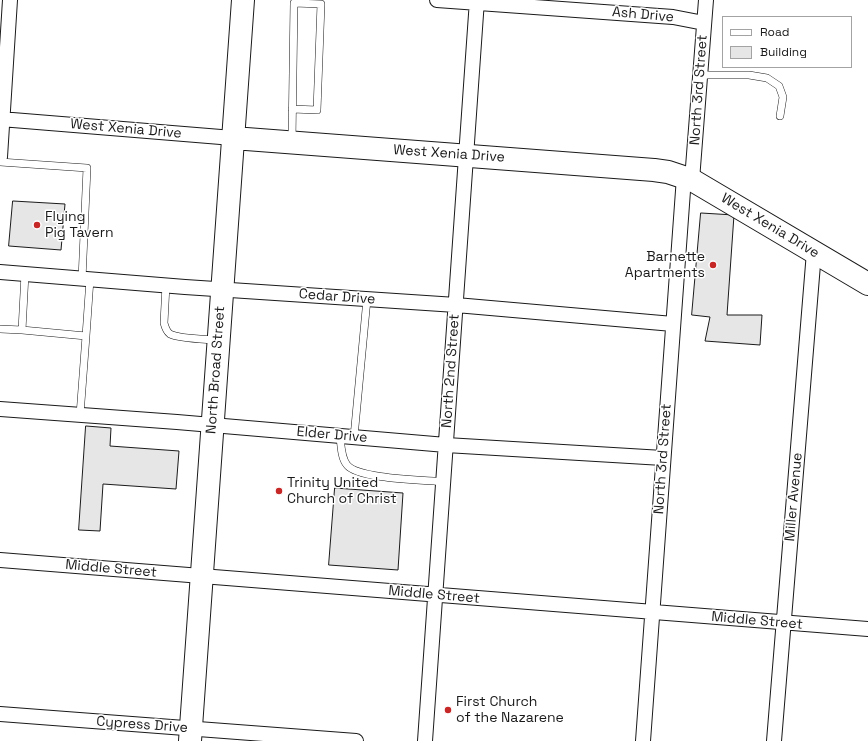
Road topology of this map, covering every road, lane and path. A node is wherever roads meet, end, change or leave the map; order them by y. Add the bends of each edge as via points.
1 (10, 0) edge
2 (243, 0) edge
3 (437, 0) edge
4 (706, 0) edge
5 (294, 2) edge
6 (477, 2) edge
7 (704, 23) junction
8 (700, 75) junction
9 (292, 109) junction
10 (780, 116) dead end
11 (1, 119) edge
12 (233, 138) junction
13 (292, 142) junction
14 (466, 156) junction
15 (0, 157) edge
16 (0, 162) edge
17 (688, 178) junction
18 (814, 252) junction
19 (0, 272) edge
20 (25, 274) junction
21 (86, 279) junction
22 (868, 284) edge
23 (166, 285) junction
24 (222, 290) junction
25 (367, 299) junction
26 (456, 305) junction
27 (673, 324) junction
28 (0, 329) edge
29 (22, 330) junction
30 (86, 336) junction
31 (218, 341) junction
32 (0, 409) edge
33 (80, 415) junction
34 (213, 425) junction
35 (347, 436) junction
36 (446, 445) junction
37 (663, 458) junction
38 (444, 482) junction
39 (0, 560) edge
40 (202, 576) junction
41 (435, 595) junction
42 (652, 612) junction
43 (783, 623) junction
44 (868, 629) edge
45 (0, 714) edge
46 (190, 735) edge
47 (356, 741) edge
48 (425, 741) edge
49 (643, 741) edge
50 (774, 741) edge

1 - 11 street
2 - 12 main road, North Broad Street
3 - 6 street, Ash Drive
4 - 7 street, North 3rd Street
5 - 9 lane
5 - 9 lane via 321,4 318,110
6 - 7 street, Ash Drive via 673,17
6 - 14 street, North 2nd Street
7 - 8 street, North 3rd Street
8 - 10 lane via 749,75 767,78 779,86 783,97
8 - 17 street, North 3rd Street
9 - 13 lane
11 - 12 street, West Xenia Drive
11 - 15 street
12 - 13 main road, West Xenia Drive
12 - 24 main road, North Broad Street
13 - 14 main road, West Xenia Drive
14 - 17 main road, West Xenia Drive via 654,170
14 - 26 street, North 2nd Street
16 - 21 lane via 87,168
17 - 18 main road, West Xenia Drive
17 - 27 street, North 3rd Street
18 - 22 main road, West Xenia Drive
18 - 43 street, Miller Avenue
19 - 20 street, Cedar Drive
20 - 21 street, Cedar Drive
20 - 29 lane
21 - 23 street, Cedar Drive
21 - 30 lane
23 - 24 street, Cedar Drive
23 - 31 lane via 164,323 169,333
24 - 25 street, Cedar Drive
24 - 31 main road, North Broad Street
25 - 26 street, Cedar Drive
25 - 35 lane
26 - 27 street, Cedar Drive
26 - 36 street, North 2nd Street
27 - 37 street, North 3rd Street
28 - 29 lane
29 - 30 lane
30 - 33 lane
31 - 34 main road, North Broad Street
32 - 33 street, Elder Drive
33 - 34 street, Elder Drive
34 - 35 street, Elder Drive
34 - 40 main road, North Broad Street
35 - 36 street, Elder Drive
35 - 38 lane via 341,449 346,464 352,470 382,476
36 - 37 street, Elder Drive
36 - 38 street, North 2nd Street
37 - 42 street, North 3rd Street
38 - 41 street, North 2nd Street
39 - 40 street, Middle Street
40 - 41 street, Middle Street
40 - 46 main road, North Broad Street
41 - 42 street, Middle Street
41 - 48 street, North 2nd Street
42 - 43 street, Middle Street
42 - 49 street, North 3rd Street
43 - 44 street, Middle Street
43 - 50 street, Miller Avenue
45 - 46 street, Cypress Drive
46 - 47 street, Cypress Drive

